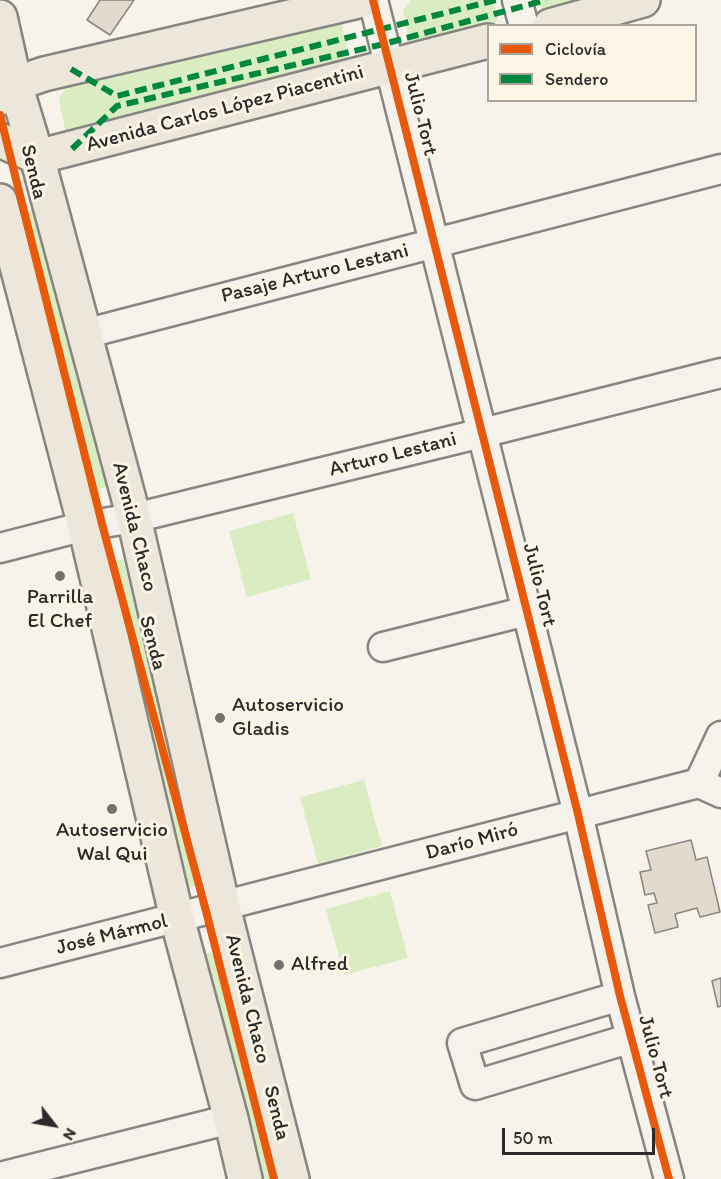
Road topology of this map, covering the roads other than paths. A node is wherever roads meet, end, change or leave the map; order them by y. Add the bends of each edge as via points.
1 (363, 0) edge
2 (373, 0) edge
3 (517, 0) edge
4 (643, 0) edge
5 (0, 17) edge
6 (523, 24) edge
7 (557, 24) edge
8 (487, 41) edge
9 (390, 65) junction
10 (8, 91) edge
11 (0, 140) edge
12 (37, 158) junction
13 (721, 169) edge
14 (0, 201) edge
15 (435, 244) junction
16 (84, 334) junction
17 (721, 372) edge
18 (482, 433) junction
19 (134, 518) junction
20 (85, 526) junction
21 (0, 548) edge
22 (527, 611) junction
23 (383, 647) dead end
24 (721, 736) edge
25 (710, 788) edge
26 (578, 814) junction
27 (223, 907) junction
28 (177, 918) junction
29 (0, 963) edge
30 (620, 996) junction
31 (632, 1038) junction
32 (231, 1119) junction
33 (2, 1172) edge
34 (245, 1179) edge
35 (292, 1179) edge
36 (669, 1179) edge

1 - 10 main road via 44,74
2 - 9 street, Julio Tort
3 - 6 street
4 - 7 main road
5 - 10 main road, Avenida Chaco
8 - 9 main road, Avenida Carlos López Piacentini
9 - 12 main road, Avenida Carlos López Piacentini
9 - 15 street, Julio Tort
10 - 12 main road, Avenida Chaco
11 - 12 main road
12 - 16 main road, Avenida Chaco
13 - 15 street, Pasaje Arturo Lestani
14 - 20 main road
15 - 16 street, Pasaje Arturo Lestani
15 - 18 street, Julio Tort
16 - 19 main road, Avenida Chaco
17 - 18 street, Arturo Lestani
18 - 19 street, Arturo Lestani
18 - 22 street, Julio Tort
19 - 20 street, Arturo Lestani
19 - 27 main road, Avenida Chaco
20 - 21 street, Arturo Lestani
20 - 28 main road
22 - 23 street
22 - 26 street, Julio Tort
24 - 25 street
25 - 26 street, Darío Miró
26 - 27 street, Darío Miró
26 - 30 street, Julio Tort
27 - 28 street, José Mármol
27 - 35 main road, Avenida Chaco
28 - 29 street, José Mármol
28 - 32 main road
30 - 31 street, Julio Tort
30 - 31 street via 462,1043 475,1085
31 - 36 street, Julio Tort
32 - 33 street
32 - 34 main road

